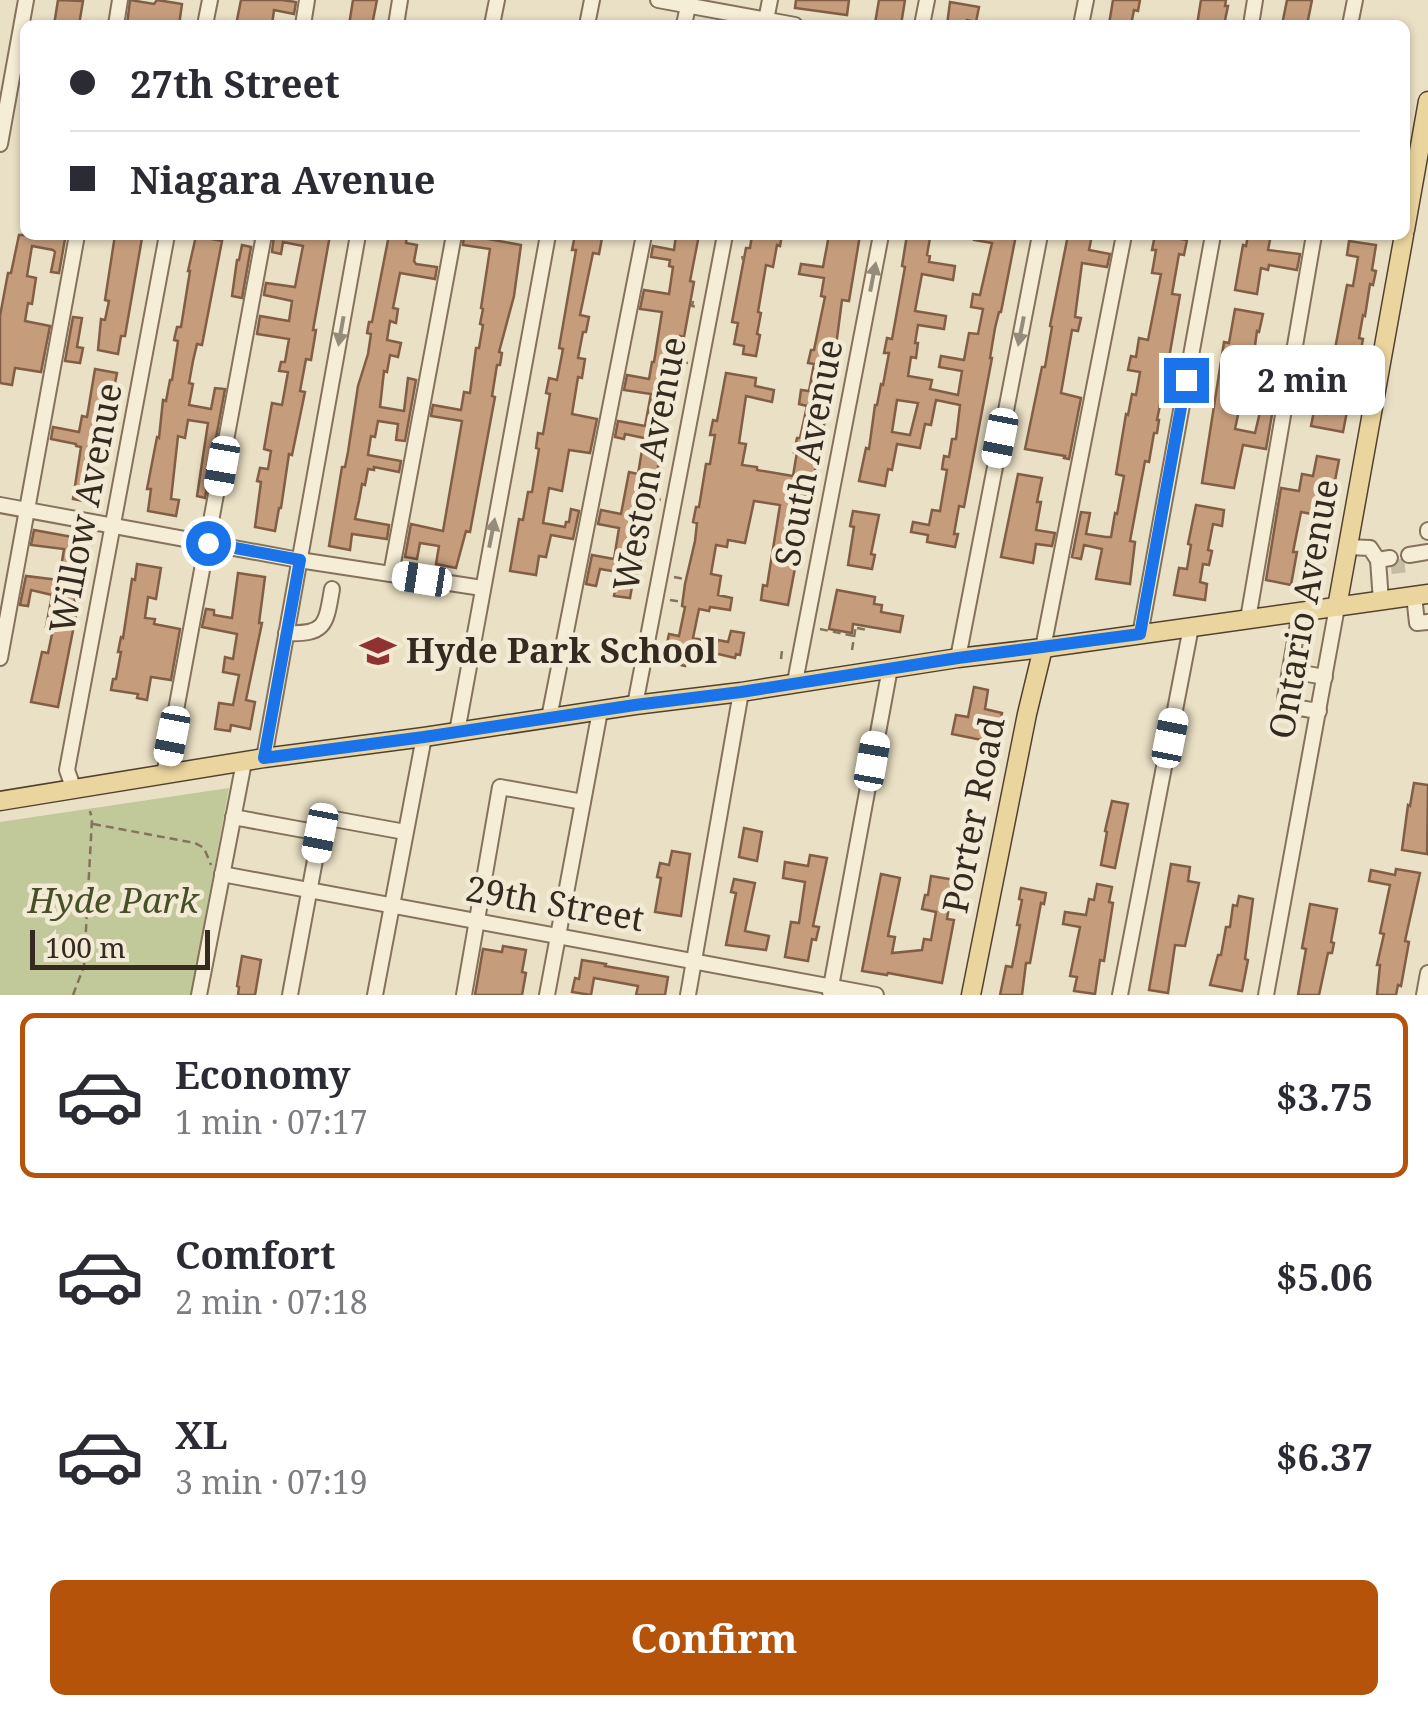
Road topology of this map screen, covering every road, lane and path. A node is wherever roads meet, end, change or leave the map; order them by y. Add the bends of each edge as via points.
1 (658, 0) edge
2 (689, 3) edge
3 (758, 20) edge
4 (20, 33) edge
5 (1428, 100) edge
6 (1418, 138) edge
7 (0, 144) edge
8 (1410, 192) edge
9 (76, 240) edge
10 (166, 240) edge
11 (263, 240) edge
12 (357, 240) edge
13 (453, 240) edge
14 (547, 240) edge
15 (643, 240) edge
16 (723, 240) edge
17 (881, 240) edge
18 (1039, 240) edge
19 (1123, 240) edge
20 (1211, 240) edge
21 (1313, 240) edge
22 (1403, 240) edge
23 (736, 254) dead end
24 (743, 258) dead end
25 (693, 301) dead end
26 (700, 307) dead end
27 (677, 357) dead end
28 (690, 363) dead end
29 (653, 498) dead end
30 (663, 500) dead end
31 (0, 505) edge
32 (27, 510) junction
33 (114, 526) junction
34 (208, 543) junction
35 (1348, 547) junction
36 (642, 550) dead end
37 (653, 552) dead end
38 (1428, 552) edge
39 (300, 560) junction
40 (1428, 562) edge
41 (391, 574) junction
42 (673, 577) dead end
43 (685, 579) dead end
44 (482, 588) junction
45 (332, 589) dead end
46 (1421, 594) edge
47 (668, 600) dead end
48 (1380, 601) junction
49 (682, 602) dead end
50 (1338, 608) junction
51 (1300, 612) junction
52 (1248, 619) junction
53 (1428, 622) edge
54 (1191, 627) junction
55 (820, 629) dead end
56 (868, 630) dead end
57 (286, 633) junction
58 (1140, 634) junction
59 (854, 636) junction
60 (1044, 648) junction
61 (782, 650) dead end
62 (852, 650) dead end
63 (0, 658) edge
64 (958, 658) junction
65 (780, 659) dead end
66 (890, 668) junction
67 (1290, 671) junction
68 (1325, 677) junction
69 (795, 682) junction
70 (741, 692) junction
71 (635, 705) junction
72 (600, 711) junction
73 (1318, 712) junction
74 (550, 718) junction
75 (457, 732) junction
76 (424, 737) junction
77 (264, 758) junction
78 (244, 762) junction
79 (164, 775) junction
80 (74, 790) junction
81 (0, 802) edge
82 (583, 802) junction
83 (90, 811) dead end
84 (233, 817) junction
85 (92, 824) junction
86 (406, 832) junction
87 (320, 833) junction
88 (217, 870) junction
89 (310, 889) junction
90 (392, 904) junction
91 (477, 920) junction
92 (558, 936) junction
93 (695, 960) junction
94 (1428, 972) edge
95 (830, 991) edge
96 (73, 995) edge
97 (199, 995) edge
98 (290, 995) edge
99 (375, 995) edge
100 (464, 995) edge
101 (548, 995) edge
102 (688, 995) edge
103 (876, 995) edge
104 (971, 995) edge
105 (1120, 995) edge
106 (1266, 995) edge
107 (1424, 995) edge

1 - 2 street
2 - 3 street
4 - 7 street
5 - 6 main road, Ontario Avenue
6 - 8 main road, Ontario Avenue
9 - 32 street
10 - 33 street, Willow Avenue
11 - 34 street
12 -> 39 street
13 - 41 street
44 -> 14 street
15 - 74 street
16 - 71 street, Weston Avenue
69 -> 17 street, South Avenue
18 -> 64 street
19 - 60 street
20 - 58 street
21 - 52 street
22 - 35 main road, Ontario Avenue
23 - 24 path
25 - 26 path
27 - 28 path
29 - 30 path
31 - 32 street
32 - 33 street
32 - 63 street
33 - 34 street
33 - 80 street, Willow Avenue via 68,770
34 - 39 street
34 - 79 street
35 - 48 street via 1370,548 1384,564
35 - 50 main road, Ontario Avenue
36 - 37 path
38 - 40 street via 1410,560
39 - 41 street
39 - 57 street
41 - 44 street
42 - 43 path
44 - 75 street
45 - 57 street via 324,626
46 - 48 main road
46 - 53 street via 1418,623
47 - 49 path
48 - 50 main road
50 - 51 main road
50 - 68 street, Ontario Avenue
51 - 52 main road
51 - 67 street
52 - 54 main road
54 - 58 main road
54 - 105 street
55 - 59 path
56 - 59 path via 856,627
57 - 77 street
58 - 60 main road
59 - 62 path
60 - 64 main road
60 - 104 main road, Porter Road
61 - 65 path
64 - 66 main road
66 - 69 main road
66 - 95 street
67 - 68 street
67 - 73 street via 1285,698
68 - 73 street, Ontario Avenue
69 - 70 main road
70 - 71 main road
70 - 93 street
71 - 72 main road
72 - 74 main road
72 - 82 street
73 - 106 street, Ontario Avenue
74 - 75 main road
75 - 76 main road
76 - 77 main road
76 - 86 street
77 - 78 main road
78 - 79 main road
78 - 84 street
79 - 80 main road
80 - 81 main road
82 - 91 street via 500,787
82 - 92 street
83 - 85 path
84 - 87 street
84 - 88 street
85 - 88 path via 195,842
85 - 96 path via 84,966
86 - 87 street via 324,817
86 - 90 street
87 - 89 street
88 - 89 street, 29th Street
88 - 97 street
89 - 90 street, 29th Street
89 - 98 street
90 - 91 street, 29th Street
90 - 99 street
91 - 92 street, 29th Street
91 - 100 street
92 - 93 street, 29th Street
92 - 101 street
93 - 95 street, 29th Street
93 - 102 street
94 - 107 street
95 - 103 street, 29th Street

